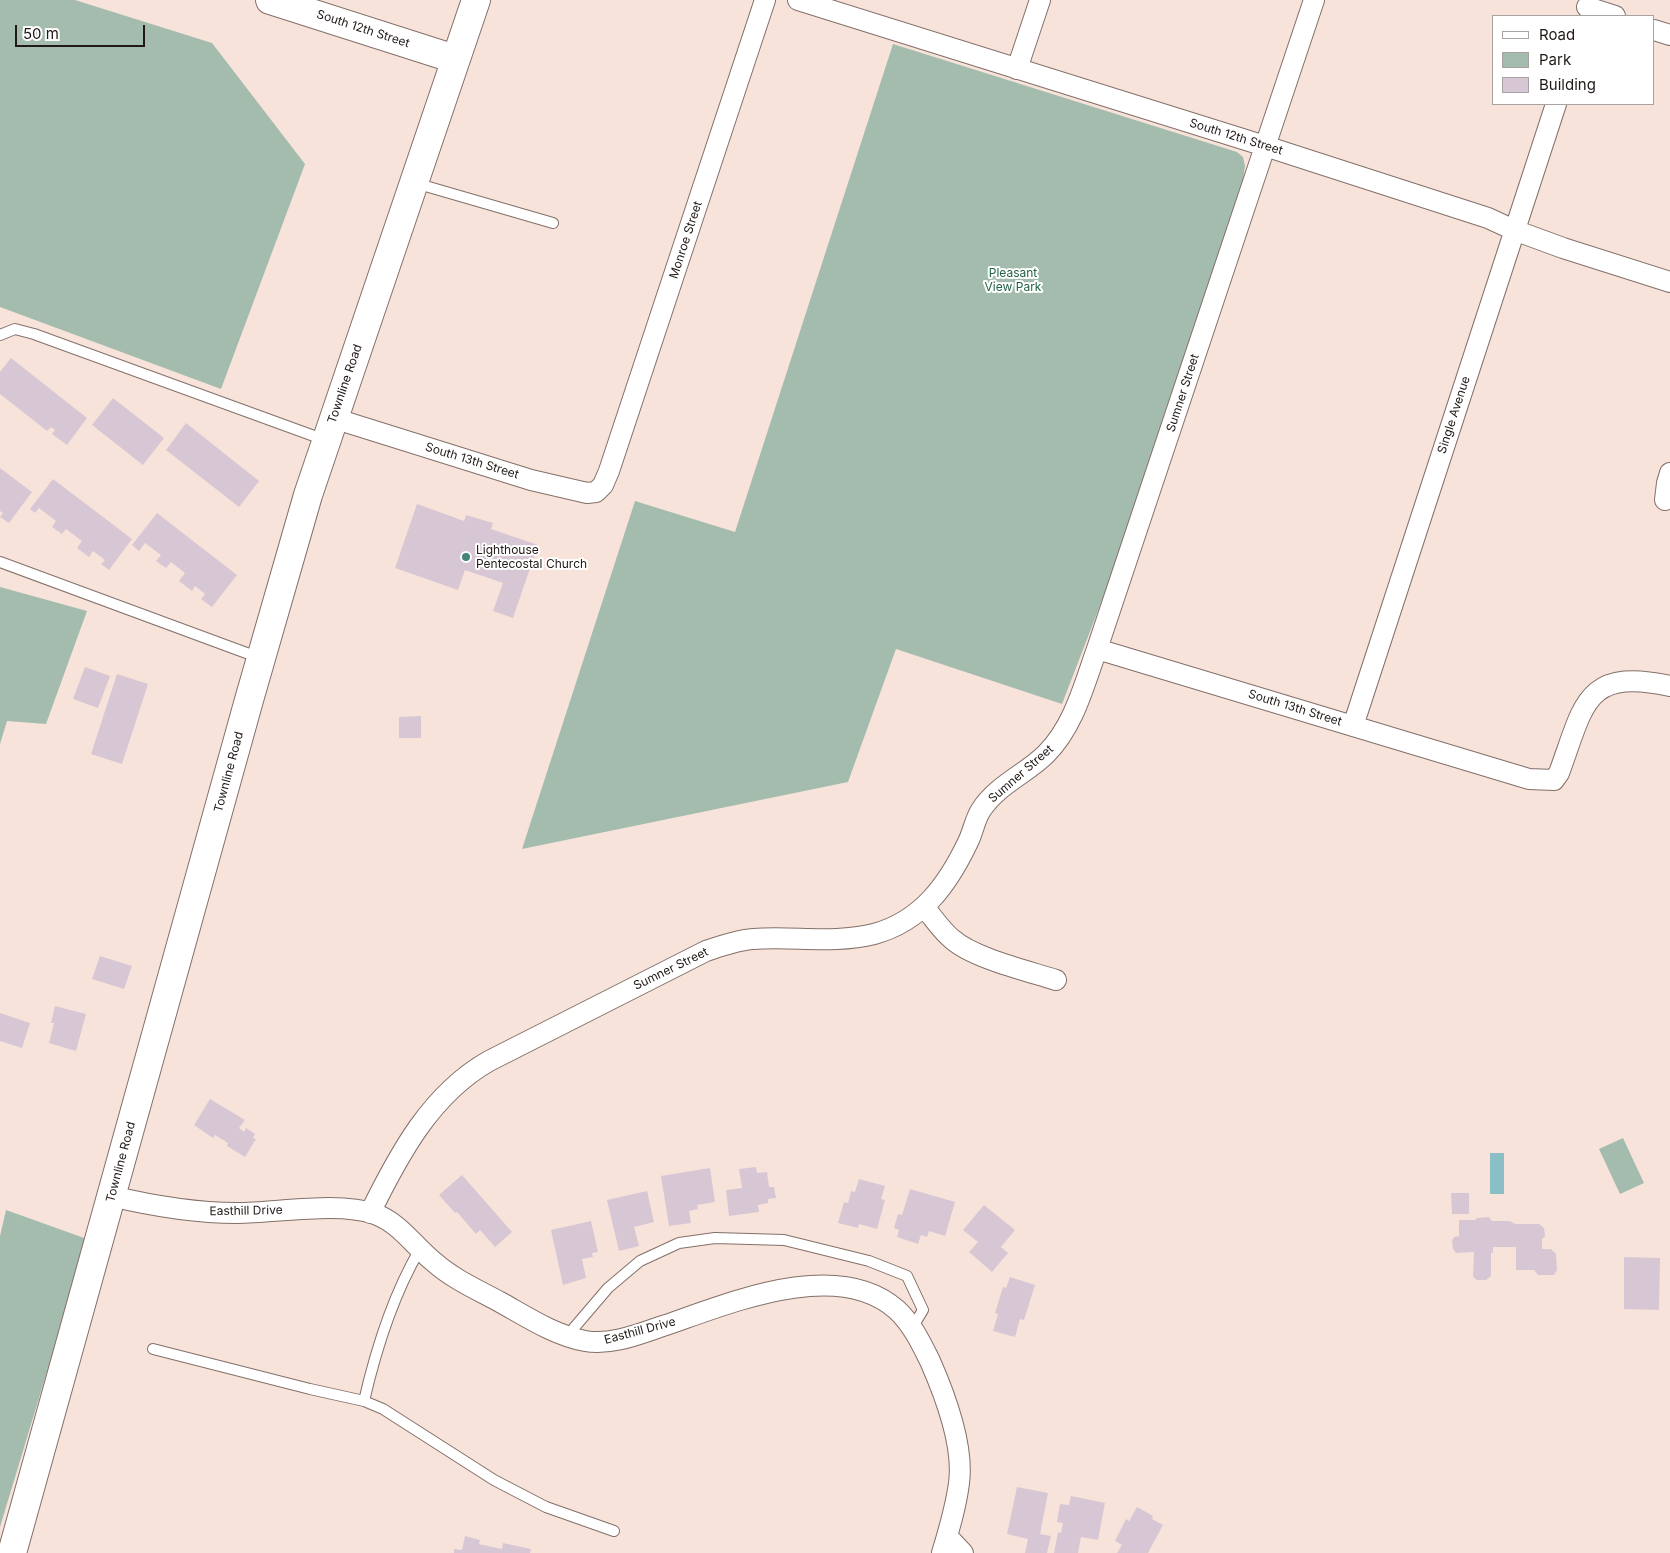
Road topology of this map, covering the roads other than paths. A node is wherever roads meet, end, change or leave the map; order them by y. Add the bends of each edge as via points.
1 (270, 0) edge
2 (476, 0) edge
3 (765, 0) edge
4 (798, 0) edge
5 (1040, 0) edge
6 (1314, 0) edge
7 (1587, 8) edge
8 (1612, 15) edge
9 (1655, 30) edge
10 (1670, 35) edge
11 (456, 59) junction
12 (1017, 69) junction
13 (1556, 105) edge
14 (1265, 146) junction
15 (413, 183) junction
16 (553, 223) dead end
17 (1514, 230) junction
18 (1670, 282) edge
19 (0, 335) edge
20 (329, 429) junction
21 (1670, 473) edge
22 (606, 480) joint
23 (1666, 500) dead end
24 (0, 562) edge
25 (1097, 649) junction
26 (261, 658) junction
27 (1670, 686) edge
28 (1353, 726) junction
29 (924, 907) junction
30 (1056, 980) dead end
31 (112, 1196) junction
32 (370, 1212) junction
33 (420, 1249) junction
34 (912, 1328) junction
35 (568, 1336) junction
36 (153, 1349) dead end
37 (364, 1401) junction
38 (614, 1531) dead end
39 (944, 1544) edge
40 (12, 1553) edge
41 (963, 1553) edge

1 - 11 street, South 12th Street
2 - 11 street, Townline Road
3 - 22 street, Monroe Street
4 - 12 street, South 12th Street
5 - 12 street
6 - 14 street, Sumner Street
7 - 8 street
9 - 10 street
11 - 15 street, Townline Road
12 - 14 street, South 12th Street
13 - 17 street, Single Avenue
14 - 17 street, South 12th Street via 1488,218
14 - 25 street, Sumner Street
15 - 16 lane
15 - 20 street, Townline Road
17 - 18 street, South 12th Street
17 - 28 street, Single Avenue
19 - 20 lane via 15,329 34,334
20 - 22 street, South 13th Street via 587,493 596,492
20 - 26 street, Townline Road
21 - 23 street
24 - 26 lane
25 - 28 street, South 13th Street
25 - 29 street, Sumner Street via 1059,741 1003,786 980,812 948,880
26 - 31 street, Townline Road
27 - 28 street, South 13th Street via 1629,681 1612,683 1597,691 1583,710 1554,780 1529,780
29 - 30 street via 951,939 964,948
29 - 32 street, Sumner Street via 898,924 852,938 753,939 706,951 489,1061 464,1077 431,1110 397,1160
31 - 32 street, Easthill Drive via 200,1211 240,1213 332,1208
31 - 40 street, Townline Road
32 - 33 street, Easthill Drive via 396,1226
33 - 35 street, Easthill Drive via 450,1274 543,1326
33 - 37 lane via 380,1342
34 - 35 street, Easthill Drive via 895,1308 870,1293 843,1286 812,1285 758,1296 616,1340 594,1342
34 - 35 lane via 923,1310 907,1276 869,1261 784,1240 715,1238 679,1243 640,1261 608,1288
34 - 39 street, Easthill Drive via 933,1368 943,1396 960,1466
36 - 37 lane
37 - 38 lane via 383,1409 546,1507
39 - 41 street

